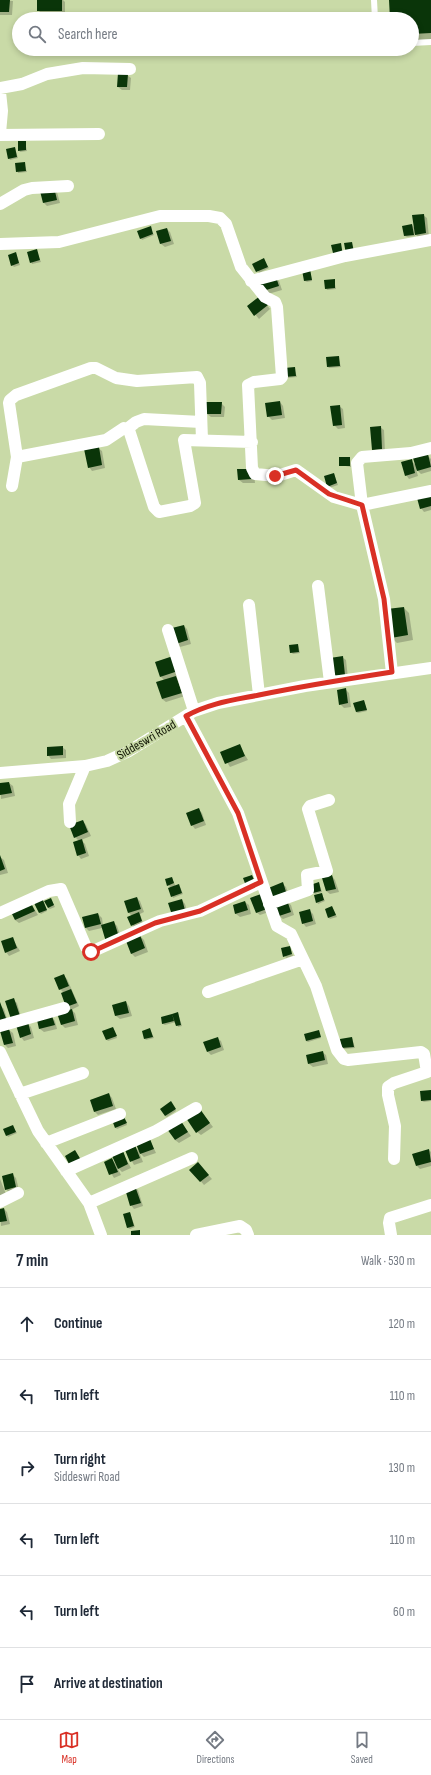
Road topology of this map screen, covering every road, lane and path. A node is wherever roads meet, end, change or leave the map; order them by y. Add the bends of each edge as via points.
1 (374, 0) edge
2 (375, 12) edge
3 (431, 42) edge
4 (419, 43) edge
5 (130, 69) dead end
6 (0, 88) edge
7 (0, 92) edge
8 (0, 129) edge
9 (99, 134) dead end
10 (68, 186) dead end
11 (0, 204) edge
12 (431, 240) edge
13 (0, 244) edge
14 (251, 281) junction
15 (201, 422) junction
16 (127, 429) junction
17 (202, 440) junction
18 (252, 442) junction
19 (431, 448) edge
20 (17, 457) junction
21 (12, 486) dead end
22 (431, 491) edge
23 (362, 505) junction
24 (318, 586) dead end
25 (249, 605) dead end
26 (168, 630) dead end
27 (431, 668) edge
28 (392, 672) junction
29 (330, 682) junction
30 (259, 695) junction
31 (190, 713) junction
32 (85, 766) junction
33 (0, 773) edge
34 (329, 800) dead end
35 (70, 822) dead end
36 (261, 882) junction
37 (269, 904) junction
38 (0, 913) edge
39 (303, 959) junction
40 (208, 992) dead end
41 (64, 1008) dead end
42 (0, 1026) edge
43 (0, 1052) edge
44 (83, 1074) dead end
45 (20, 1094) junction
46 (196, 1108) dead end
47 (120, 1114) dead end
48 (46, 1144) junction
49 (192, 1158) dead end
50 (394, 1159) dead end
51 (66, 1171) junction
52 (18, 1193) dead end
53 (0, 1202) edge
54 (89, 1203) junction
55 (431, 1205) edge
56 (101, 1235) edge
57 (196, 1235) edge
58 (248, 1235) edge
59 (391, 1235) edge

1 - 2 lane
3 - 4 lane
5 - 6 street via 83,68
7 - 8 street
8 - 9 street
10 - 11 street via 24,190
12 - 14 street via 345,256
13 - 14 street via 59,242 160,216 209,216 220,218 226,224 238,262
14 - 18 street via 265,297 276,304 282,374 280,379 249,384
15 - 16 street via 144,419
15 - 17 street
15 - 20 street via 200,383 197,377 136,381 116,378 91,368 16,395 10,400
16 - 17 street via 154,507 159,512 195,503 184,442
16 - 20 street via 106,440
17 - 18 street
18 - 23 street via 254,474 277,476 296,470 329,494
19 - 23 street via 362,457 358,460
20 - 21 street
22 - 23 street
23 - 28 street via 384,599
24 - 29 street
25 - 30 street
26 - 31 street
27 - 28 street, Siddeswri Road
28 - 29 street, Siddeswri Road
29 - 30 street, Siddeswri Road
30 - 31 street, Siddeswri Road via 218,703
31 - 32 street, Siddeswri Road via 118,756
31 - 36 street via 238,813
32 - 33 street, Siddeswri Road
32 - 35 street via 69,804
34 - 37 street via 308,809 326,871 307,875 308,890
36 - 37 street
36 - 38 street via 200,911 155,923 91,952 86,947 61,889 49,891
37 - 39 street via 277,926 291,934
39 - 40 street
39 - 50 street via 316,986 337,1050 344,1059 421,1052 424,1054 428,1070 425,1074 388,1087 395,1126
41 - 42 street
43 - 45 street
44 - 45 street
45 - 48 street
46 - 51 street via 156,1131
47 - 48 street
48 - 51 street
49 - 54 street
51 - 54 street
52 - 53 street
54 - 56 street
55 - 59 street via 390,1218
57 - 58 street via 240,1226

